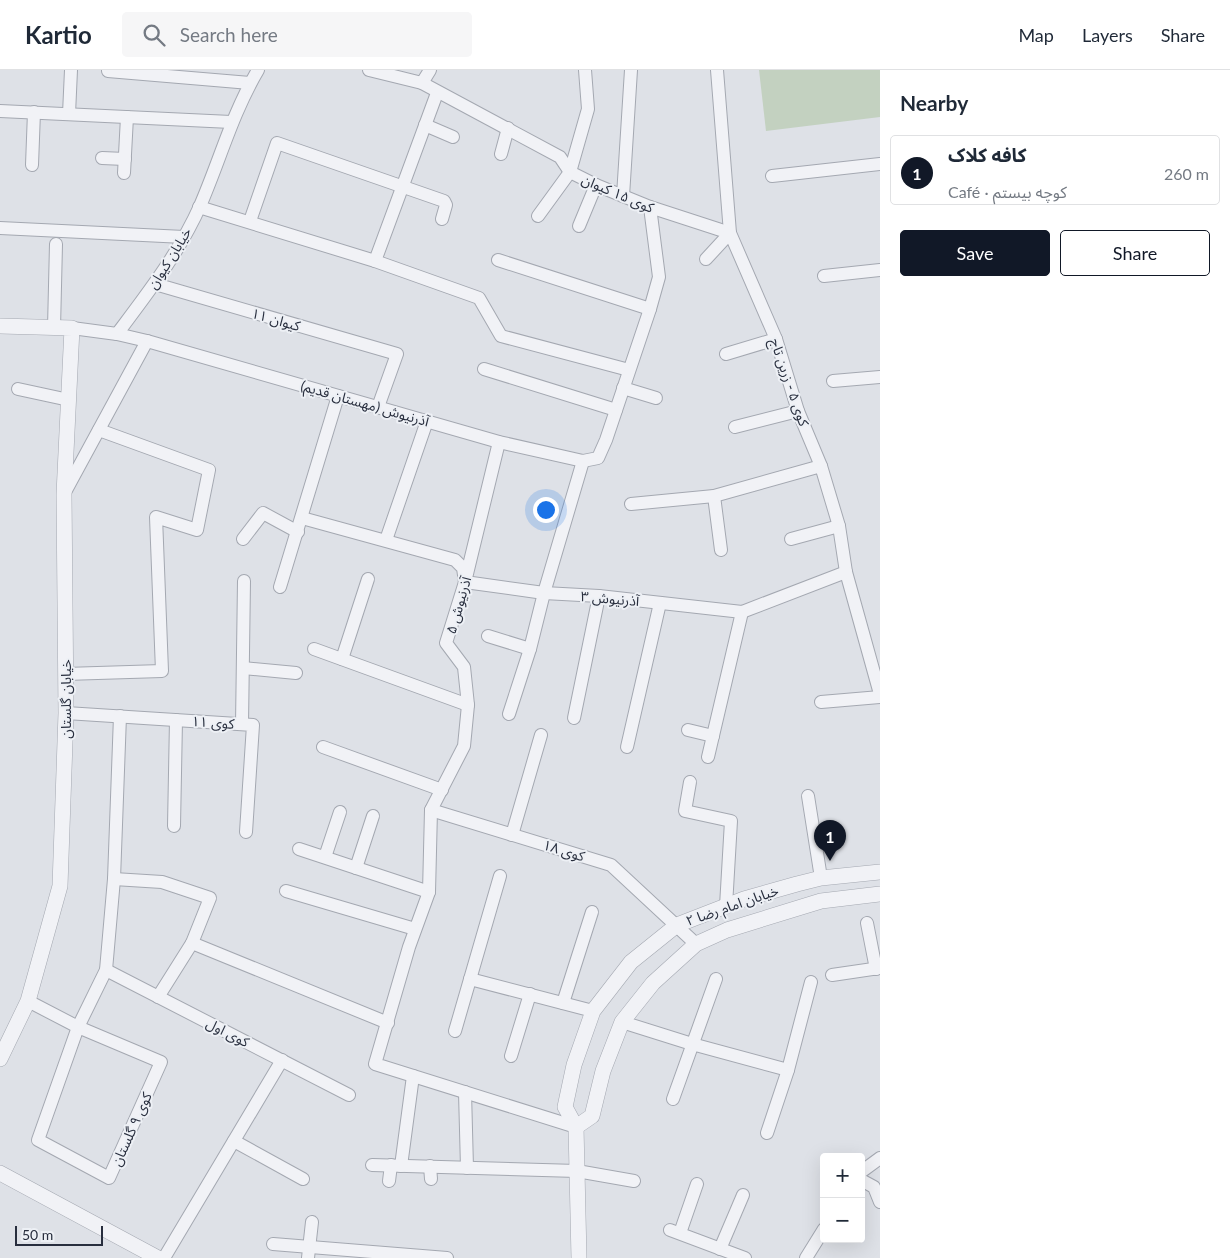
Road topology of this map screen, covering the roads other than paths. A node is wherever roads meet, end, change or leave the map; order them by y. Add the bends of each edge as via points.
1 (71, 70) edge
2 (258, 70) edge
3 (369, 70) edge
4 (430, 70) edge
5 (584, 70) edge
6 (631, 70) edge
7 (716, 70) edge
8 (108, 71) edge
9 (250, 83) junction
10 (422, 83) junction
11 (437, 93) junction
12 (0, 111) edge
13 (34, 112) junction
14 (69, 114) junction
15 (127, 117) junction
16 (231, 122) junction
17 (425, 125) junction
18 (508, 128) junction
19 (454, 137) dead end
20 (501, 154) dead end
21 (102, 158) dead end
22 (125, 159) junction
23 (880, 164) edge
24 (32, 165) dead end
25 (570, 172) junction
26 (124, 173) dead end
27 (772, 176) dead end
28 (596, 185) junction
29 (403, 186) junction
30 (622, 196) junction
31 (200, 207) junction
32 (650, 207) junction
33 (538, 216) dead end
34 (442, 219) dead end
35 (250, 221) junction
36 (579, 226) dead end
37 (0, 228) edge
38 (730, 233) junction
39 (184, 237) junction
40 (56, 244) dead end
41 (706, 259) dead end
42 (375, 260) junction
43 (498, 260) dead end
44 (880, 270) edge
45 (824, 276) dead end
46 (155, 284) junction
47 (650, 309) junction
48 (0, 326) edge
49 (54, 328) junction
50 (72, 328) junction
51 (117, 334) junction
52 (776, 339) junction
53 (147, 341) junction
54 (726, 354) dead end
55 (484, 369) dead end
56 (629, 370) junction
57 (880, 377) edge
58 (833, 381) dead end
59 (623, 388) junction
60 (18, 390) dead end
61 (338, 396) junction
62 (656, 398) dead end
63 (69, 400) junction
64 (378, 407) junction
65 (616, 410) junction
66 (798, 411) junction
67 (427, 421) junction
68 (735, 427) dead end
69 (99, 430) junction
70 (499, 442) junction
71 (583, 461) junction
72 (821, 466) junction
73 (64, 494) junction
74 (714, 496) junction
75 (631, 504) dead end
76 (302, 518) junction
77 (839, 526) junction
78 (298, 532) junction
79 (244, 539) dead end
80 (791, 539) dead end
81 (386, 540) junction
82 (721, 550) dead end
83 (846, 572) junction
84 (368, 579) dead end
85 (244, 582) dead end
86 (465, 582) junction
87 (280, 587) dead end
88 (544, 593) junction
89 (599, 596) junction
90 (660, 603) junction
91 (742, 612) junction
92 (488, 636) dead end
93 (314, 649) dead end
94 (530, 649) junction
95 (342, 659) junction
96 (243, 668) junction
97 (296, 673) dead end
98 (65, 674) junction
99 (880, 695) edge
100 (822, 702) dead end
101 (468, 705) junction
102 (66, 713) junction
103 (509, 714) dead end
104 (120, 716) junction
105 (574, 718) dead end
106 (176, 720) junction
107 (242, 724) junction
108 (688, 730) dead end
109 (541, 734) dead end
110 (712, 736) junction
111 (323, 746) dead end
112 (628, 747) dead end
113 (708, 757) dead end
114 (690, 782) dead end
115 (442, 790) junction
116 (808, 796) dead end
117 (431, 810) junction
118 (340, 812) dead end
119 (373, 816) dead end
120 (174, 826) dead end
121 (246, 832) dead end
122 (512, 835) junction
123 (299, 849) dead end
124 (325, 857) junction
125 (356, 868) junction
126 (880, 872) edge
127 (500, 876) dead end
128 (822, 878) junction
129 (114, 879) junction
130 (286, 891) dead end
131 (429, 892) junction
132 (880, 894) edge
133 (726, 906) junction
134 (592, 912) dead end
135 (867, 923) dead end
136 (677, 925) junction
137 (415, 929) junction
138 (192, 943) junction
139 (696, 944) junction
140 (878, 968) edge
141 (106, 970) junction
142 (832, 975) dead end
143 (470, 979) junction
144 (716, 979) dead end
145 (811, 982) dead end
146 (530, 994) junction
147 (158, 997) junction
148 (28, 1001) junction
149 (564, 1003) junction
150 (593, 1011) junction
151 (622, 1022) junction
152 (388, 1023) junction
153 (78, 1027) junction
154 (454, 1031) dead end
155 (692, 1044) junction
156 (511, 1056) dead end
157 (0, 1059) edge
158 (282, 1060) junction
159 (788, 1070) junction
160 (413, 1076) junction
161 (465, 1092) junction
162 (350, 1095) dead end
163 (673, 1099) dead end
164 (576, 1127) junction
165 (767, 1133) dead end
166 (234, 1141) junction
167 (880, 1158) edge
168 (372, 1165) dead end
169 (396, 1165) junction
170 (467, 1168) junction
171 (865, 1169) edge
172 (577, 1171) junction
173 (0, 1173) edge
174 (302, 1179) dead end
175 (634, 1181) dead end
176 (389, 1182) dead end
177 (865, 1182) edge
178 (697, 1184) dead end
179 (877, 1187) edge
180 (743, 1195) dead end
181 (880, 1202) edge
182 (312, 1222) dead end
183 (820, 1235) edge
184 (273, 1244) dead end
185 (720, 1249) junction
186 (308, 1253) edge
187 (158, 1258) edge
188 (447, 1258) edge
189 (579, 1258) edge
190 (742, 1258) edge
191 (806, 1258) edge

1 - 14 street
2 - 9 street, خیابان کیوان
3 - 10 street, کوی ۱۵ کیوان
4 - 10 street
5 - 25 street via 588,109
6 - 30 street
7 - 38 street, کوی ۵ - زرین تاج
8 - 9 street
9 - 16 street, خیابان کیوان
10 - 11 street, کوی ۱۵ کیوان
11 - 17 street
11 - 18 street, کوی ۱۵ کیوان
12 - 13 street
13 - 14 street
13 - 24 street
14 - 15 street
15 - 16 street
15 - 22 street
16 - 31 street, خیابان کیوان
17 - 19 street
17 - 29 street
18 - 20 street
18 - 25 street, کوی ۱۵ کیوان via 560,157
21 - 22 street
22 - 26 street
23 - 27 street
25 - 28 street, کوی ۱۵ کیوان
25 - 33 street
28 - 30 street, کوی ۱۵ کیوان
28 - 36 street
29 - 34 street via 446,202
29 - 35 street via 277,143
29 - 42 street
30 - 32 street, کوی ۱۵ کیوان
31 - 35 street
31 - 39 street, خیابان کیوان
32 - 38 street, کوی ۱۵ کیوان
32 - 47 street via 659,277
35 - 42 street
37 - 39 street
38 - 41 street
38 - 52 street, کوی ۵ - زرین تاج
39 - 46 street, خیابان کیوان
40 - 49 street
42 - 56 street via 479,298 501,336
43 - 47 street
44 - 45 street
46 - 51 street, خیابان کیوان
46 - 64 street, کیوان ۱۱ via 397,354
47 - 56 street
48 - 49 street
49 - 50 street
50 - 51 street
50 - 63 street, خیابان گلستان
51 - 53 street, آذرنیوش (مهستان قدیم)
52 - 54 street
52 - 66 street, کوی ۵ - زرین تاج
53 - 61 street, آذرنیوش (مهستان قدیم)
53 - 69 street
55 - 65 street
56 - 59 street
57 - 58 street
59 - 62 street
59 - 65 street
60 - 63 street
61 - 64 street, آذرنیوش (مهستان قدیم)
61 - 76 street
63 - 73 street, خیابان گلستان
64 - 67 street, آذرنیوش (مهستان قدیم)
65 - 71 street via 598,458
66 - 68 street
66 - 72 street, کوی ۵ - زرین تاج
67 - 70 street, آذرنیوش (مهستان قدیم)
67 - 81 street
69 - 73 street
69 - 98 street via 209,470 197,530 156,517 162,671
70 - 71 street, آذرنیوش (مهستان قدیم)
70 - 86 street, آذرنیوش ۵
71 - 88 street
72 - 74 street
72 - 77 street, کوی ۵ - زرین تاج
73 - 98 street, خیابان گلستان
74 - 75 street
74 - 82 street
76 - 78 street
76 - 81 street
77 - 80 street
77 - 83 street, کوی ۵ - زرین تاج
78 - 79 street via 263,513
78 - 87 street
81 - 86 street via 454,560 463,568
83 - 91 street, آذرنیوش ۳
83 - 99 street, کوی ۵ - زرین تاج
84 - 95 street
85 - 96 street
86 - 88 street, آذرنیوش ۳
86 - 101 street, آذرنیوش ۵ via 446,643 464,667
88 - 89 street, آذرنیوش ۳
88 - 94 street
89 - 90 street, آذرنیوش ۳
89 - 105 street
90 - 91 street, آذرنیوش ۳
90 - 112 street
91 - 110 street
92 - 94 street
93 - 95 street
94 - 103 street
95 - 101 street
96 - 97 street
96 - 107 street
98 - 102 street, خیابان گلستان
99 - 100 street
101 - 115 street, آذرنیوش ۵ via 464,746
102 - 104 street, کوی ۱۱
102 - 148 street, خیابان گلستان via 60,886
104 - 106 street, کوی ۱۱
104 - 129 street
106 - 107 street, کوی ۱۱
106 - 120 street
107 - 121 street, کوی ۱۱ via 253,725
108 - 110 street
109 - 122 street
110 - 113 street
111 - 115 street
114 - 133 street via 685,811 731,821
115 - 117 street, آذرنیوش ۵
116 - 128 street
117 - 122 street, کوی ۱۸
117 - 131 street
118 - 124 street
119 - 125 street
122 - 136 street, کوی ۱۸ via 611,865
123 - 124 street
124 - 125 street
125 - 131 street
126 - 128 street, خیابان امام رضا ۲
127 - 143 street
128 - 133 street, خیابان امام رضا ۲
129 - 138 street via 162,882 210,898
129 - 141 street
130 - 137 street
131 - 137 street
132 - 139 street, خیابان امام رضا ۲ via 821,901 727,930
133 - 136 street, خیابان امام رضا ۲
134 - 149 street
135 - 140 street
136 - 139 street, کوی ۱۸
136 - 150 street, خیابان امام رضا ۲ via 631,962
137 - 152 street
138 - 147 street
138 - 152 street
139 - 151 street, خیابان امام رضا ۲ via 653,983
140 - 142 street
141 - 147 street, کوی اول
141 - 153 street, کوی ۹ گلستان
143 - 146 street
143 - 154 street
144 - 155 street
145 - 159 street
146 - 149 street
146 - 156 street
147 - 158 street, کوی اول
148 - 153 street, کوی ۹ گلستان
148 - 157 street, خیابان گلستان
149 - 150 street
150 - 164 street, خیابان امام رضا ۲ via 574,1065 565,1107
151 - 155 street
151 - 164 street, خیابان امام رضا ۲ via 603,1071 592,1116
152 - 160 street via 375,1064
153 - 153 street, کوی ۹ گلستان via 38,1140 109,1178 162,1062
155 - 159 street
155 - 163 street
158 - 162 street, کوی اول
158 - 166 street
159 - 165 street
160 - 161 street
160 - 169 street
161 - 164 street
161 - 170 street
164 - 172 street, خیابان امام رضا ۲
166 - 174 street
166 - 187 street
167 - 171 street
168 - 169 street
169 - 170 street via 431,1173
169 - 176 street
170 - 172 street
172 - 175 street
172 - 189 street, خیابان امام رضا ۲
173 - 187 street
177 - 179 street
178 - 185 street via 675,1232
179 - 181 street
180 - 185 street
182 - 186 street
183 - 191 street
184 - 186 street
185 - 190 street
186 - 188 street

